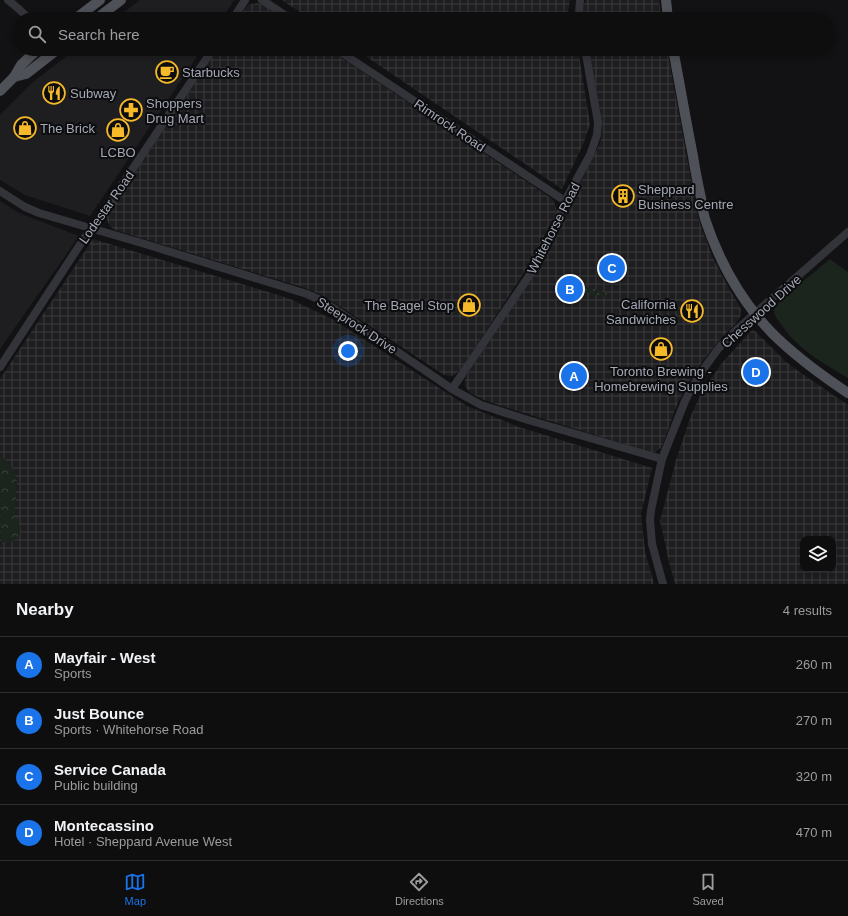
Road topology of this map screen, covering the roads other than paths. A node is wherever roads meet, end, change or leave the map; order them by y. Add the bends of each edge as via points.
1 (8, 0) edge
2 (100, 0) edge
3 (121, 0) edge
4 (245, 0) edge
5 (262, 0) edge
6 (580, 0) edge
7 (666, 0) edge
8 (22, 12) edge
9 (84, 12) edge
10 (105, 12) edge
11 (237, 12) edge
12 (280, 12) edge
13 (579, 12) edge
14 (667, 12) edge
15 (31, 56) edge
16 (48, 56) edge
17 (208, 56) edge
18 (346, 56) edge
19 (586, 56) edge
20 (674, 56) edge
21 (14, 77) junction
22 (0, 91) edge
23 (0, 191) edge
24 (565, 202) junction
25 (91, 229) junction
26 (848, 232) edge
27 (755, 313) junction
28 (0, 367) edge
29 (452, 389) junction
30 (848, 393) edge
31 (662, 459) junction
32 (663, 584) edge

1 - 8 street
2 - 9 main road
3 - 10 main road
4 - 11 street
5 - 12 street
6 - 13 street
7 - 14 main road
15 - 21 main road
16 - 21 main road via 26,74
17 - 25 street, Lodestar Road
18 - 24 street, Rimrock Road
19 - 24 street, Whitehorse Road via 598,129 596,142
20 - 27 main road via 705,218 725,267
21 - 22 main road
23 - 25 street, Steeprock Drive via 39,213
24 - 29 street, Whitehorse Road via 531,273
25 - 28 street, Lodestar Road
25 - 29 street, Steeprock Drive via 318,299
26 - 27 street, Chesswood Drive
27 - 30 main road via 794,353
27 - 31 street, Chesswood Drive via 718,349 702,371 685,401
29 - 31 street, Steeprock Drive via 490,408
31 - 32 street, Chesswood Drive via 650,520 652,544

